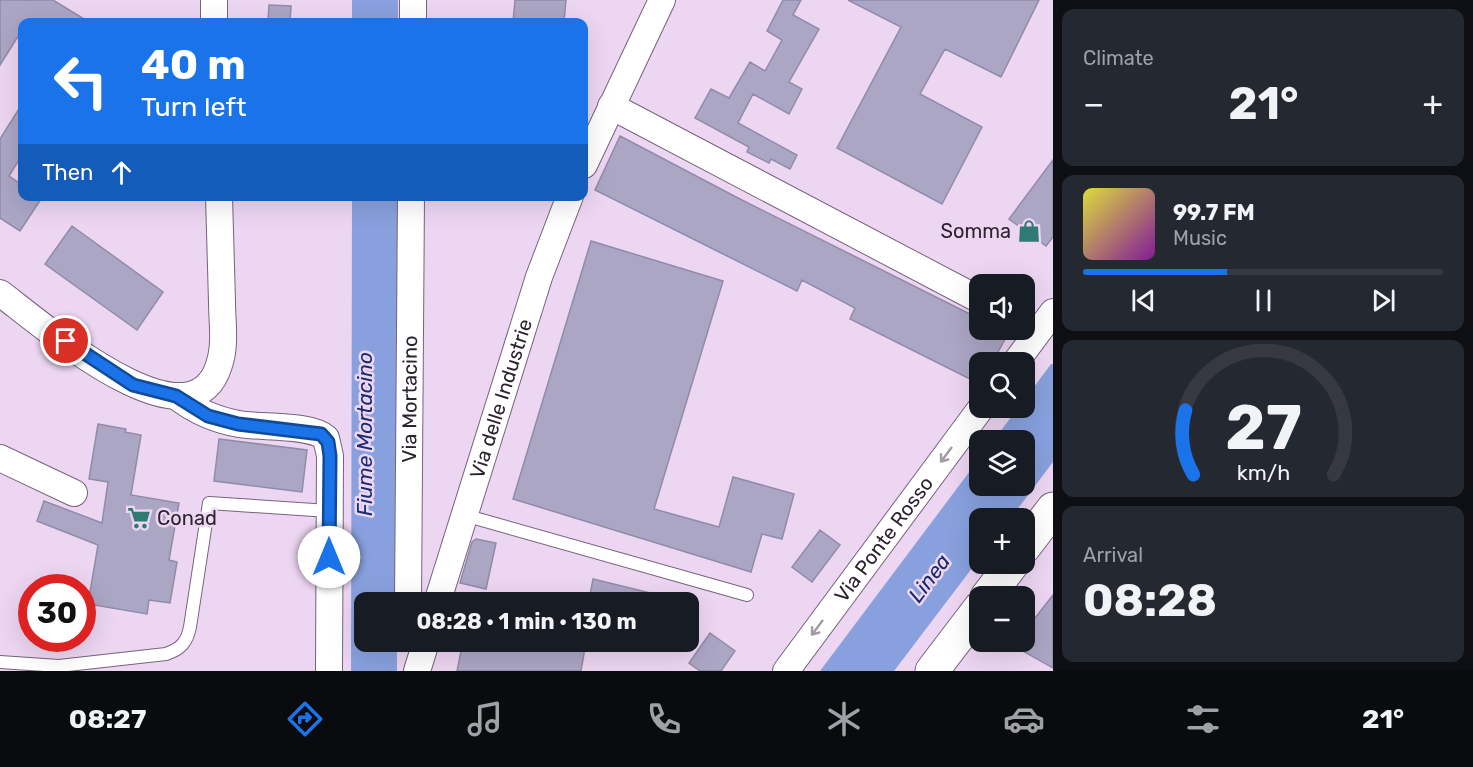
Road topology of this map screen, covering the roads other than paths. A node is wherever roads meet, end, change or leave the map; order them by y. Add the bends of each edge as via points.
1 (214, 0) edge
2 (413, 0) edge
3 (662, 0) edge
4 (214, 18) edge
5 (413, 18) edge
6 (611, 106) junction
7 (588, 156) edge
8 (219, 201) edge
9 (411, 201) edge
10 (568, 201) edge
11 (0, 293) edge
12 (969, 294) edge
13 (1044, 328) edge
14 (1024, 352) edge
15 (176, 396) junction
16 (974, 418) edge
17 (0, 458) edge
18 (74, 493) dead end
19 (1053, 509) edge
20 (329, 511) junction
21 (464, 516) junction
22 (1035, 533) edge
23 (1004, 574) edge
24 (995, 586) edge
25 (408, 592) edge
26 (441, 592) edge
27 (747, 595) dead end
28 (969, 622) edge
29 (408, 652) edge
30 (423, 652) edge
31 (0, 662) edge
32 (329, 671) edge
33 (407, 671) edge
34 (417, 671) edge
35 (786, 671) edge
36 (932, 671) edge

1 - 4 street
2 - 5 street
3 - 6 street
6 - 7 street
6 - 12 street
8 - 15 street via 221,359 213,380 203,391
9 - 25 street, Via Mortacino
10 - 21 street, Via delle Industrie via 539,277
11 - 15 street via 121,379 143,389
13 - 14 street
15 - 20 street via 208,416 228,422 321,434 330,449
16 -> 35 street, Via Ponte Rosso
17 - 18 street
19 - 22 main road
20 - 31 lane via 209,503 190,627 179,649 166,654 59,666
20 - 32 street
21 - 26 street, Via delle Industrie
21 - 27 lane
23 - 24 main road
28 - 36 main road
29 - 33 street
30 - 34 street

